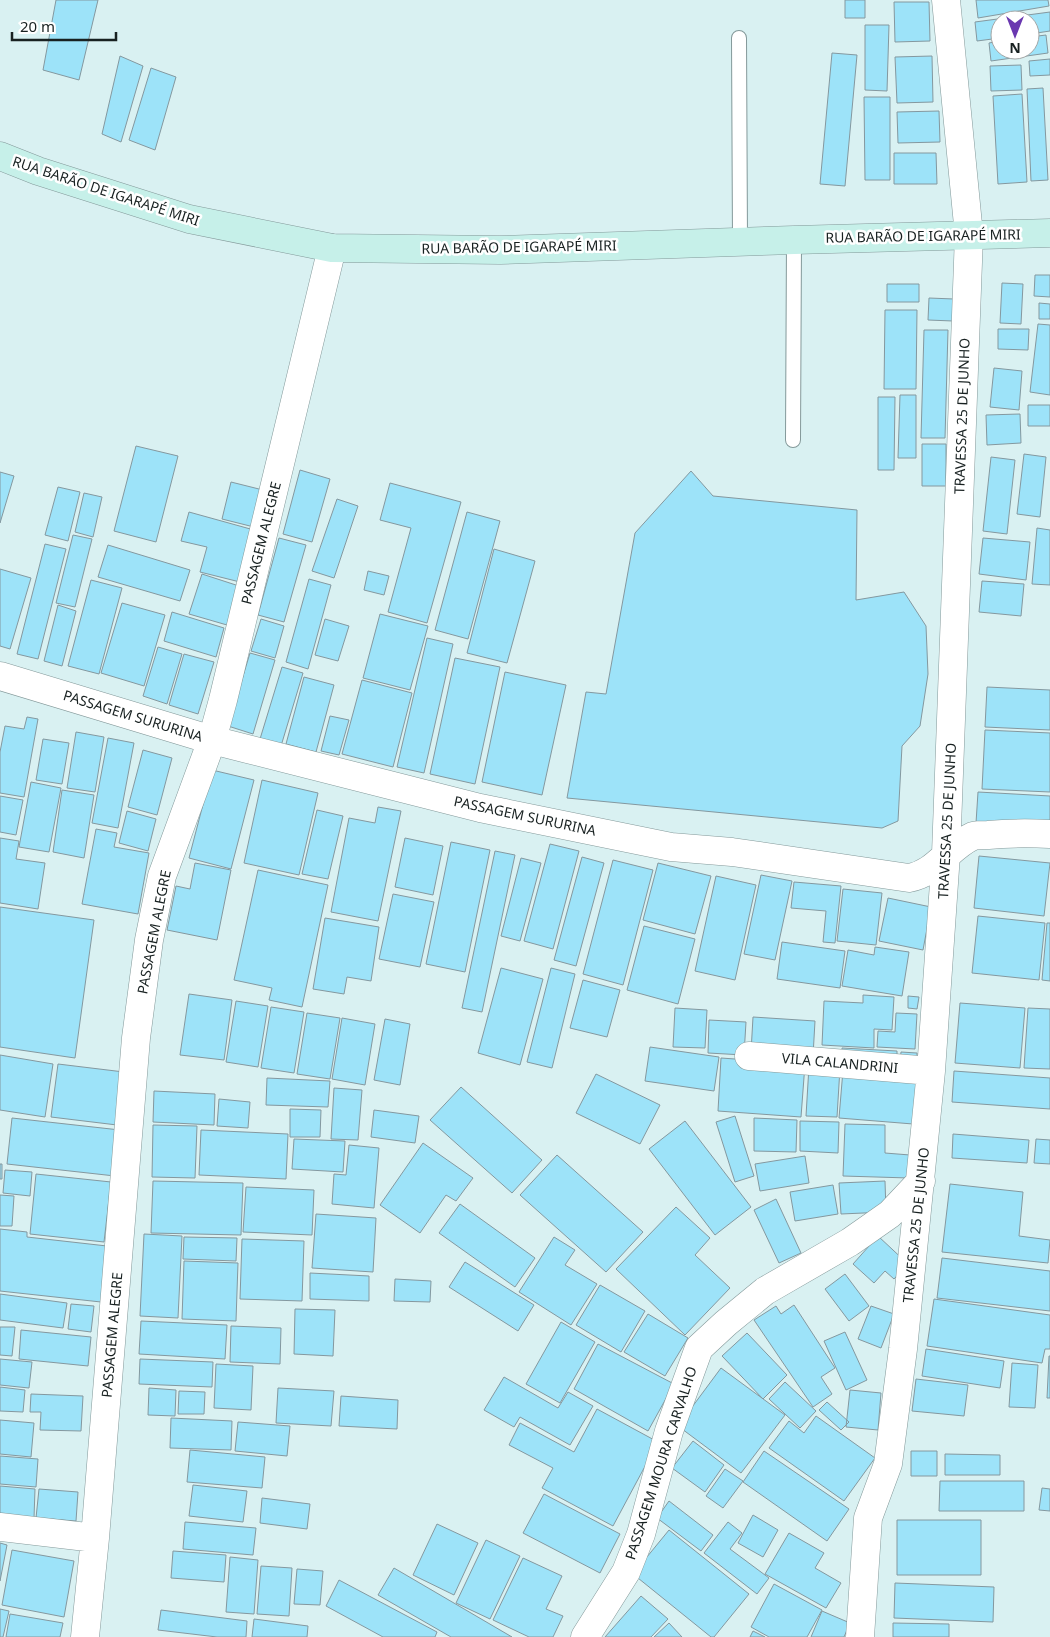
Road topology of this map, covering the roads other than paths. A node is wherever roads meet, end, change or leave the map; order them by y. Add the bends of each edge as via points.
1 (946, 0) edge
2 (739, 38) dead end
3 (0, 156) edge
4 (1050, 233) edge
5 (969, 235) junction
6 (794, 240) junction
7 (740, 242) junction
8 (332, 248) junction
9 (793, 440) dead end
10 (0, 676) edge
11 (212, 740) junction
12 (1050, 834) edge
13 (946, 854) junction
14 (749, 1056) dead end
15 (931, 1071) junction
16 (921, 1181) junction
17 (0, 1527) edge
18 (95, 1538) junction
19 (85, 1637) edge
20 (585, 1637) edge
21 (860, 1637) edge

1 - 5 street, TRAVESSA 25 DE JUNHO
2 - 7 lane
3 - 8 main road, RUA BARÃO DE IGARAPÉ MIRI via 188,220
4 - 5 main road, RUA BARÃO DE IGARAPÉ MIRI
5 - 6 main road, RUA BARÃO DE IGARAPÉ MIRI
5 - 13 street, TRAVESSA 25 DE JUNHO
6 - 7 main road, RUA BARÃO DE IGARAPÉ MIRI
6 - 9 lane
7 - 8 main road, RUA BARÃO DE IGARAPÉ MIRI via 500,250
8 - 11 street, PASSAGEM ALEGRE
10 - 11 street, PASSAGEM SURURINA
11 - 13 street, PASSAGEM SURURINA via 480,808 671,847 732,852 909,878 931,870
11 - 18 street, PASSAGEM ALEGRE via 162,876 149,940 136,1038
12 - 13 street, PASSAGEM SURURINA via 974,836
13 - 15 street, TRAVESSA 25 DE JUNHO
14 - 15 street, VILA CALANDRINI
15 - 16 street, TRAVESSA 25 DE JUNHO
16 - 20 street, PASSAGEM MOURA CARVALHO via 890,1214 850,1242 765,1291 699,1348 669,1431 626,1572
16 - 21 street, TRAVESSA 25 DE JUNHO via 888,1464 868,1518
17 - 18 street
18 - 19 street, PASSAGEM ALEGRE

